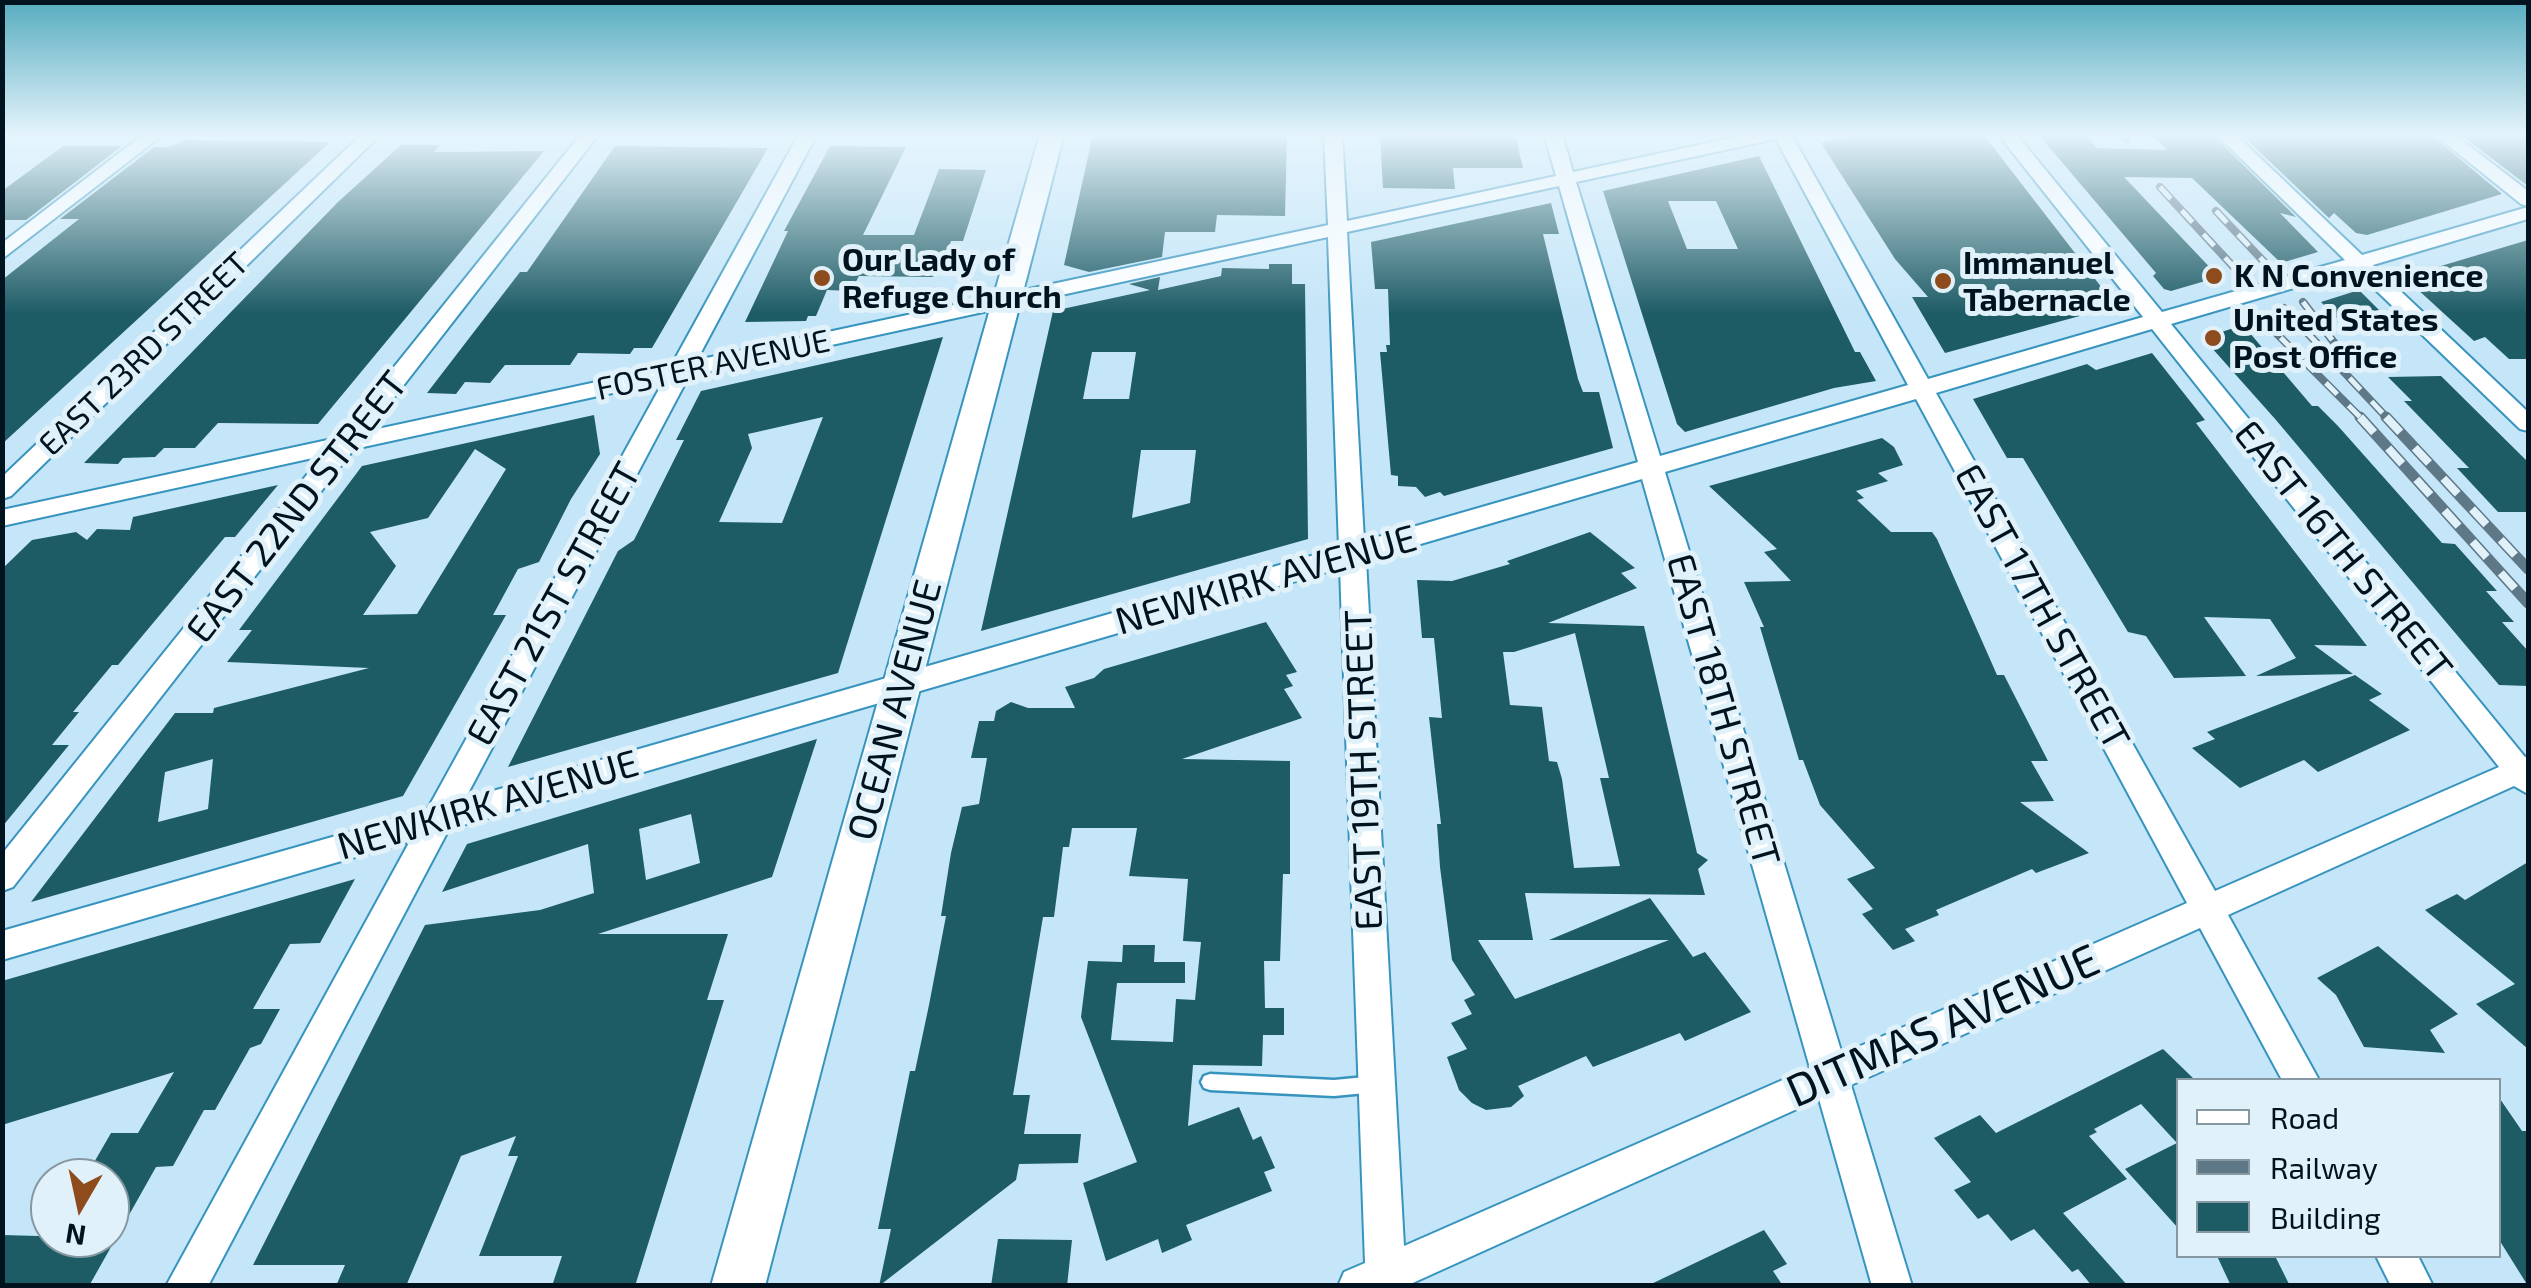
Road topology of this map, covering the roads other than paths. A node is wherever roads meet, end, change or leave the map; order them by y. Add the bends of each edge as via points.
1 (77, 194) edge
2 (310, 194) edge
3 (543, 194) edge
4 (776, 194) edge
5 (1035, 194) edge
6 (1336, 194) edge
7 (1500, 194) edge
8 (1571, 194) edge
9 (1812, 194) edge
10 (2055, 194) edge
11 (2288, 194) edge
12 (2528, 213) edge
13 (1338, 228) junction
14 (2, 253) edge
15 (2360, 262) junction
16 (1006, 301) junction
17 (2157, 320) junction
18 (680, 372) junction
19 (1923, 389) junction
20 (2528, 424) edge
21 (347, 444) junction
22 (1651, 467) junction
23 (2, 492) edge
24 (2, 518) edge
25 (1354, 554) junction
26 (901, 686) junction
27 (2526, 773) edge
28 (437, 820) junction
29 (2, 878) edge
30 (2207, 909) junction
31 (2, 946) edge
32 (1830, 1076) junction
33 (2300, 1078) edge
34 (1210, 1082) dead end
35 (1377, 1084) junction
36 (2397, 1258) edge
37 (1376, 1281) edge
38 (186, 1286) edge
39 (738, 1286) edge
40 (1892, 1286) edge
41 (2413, 1286) edge

1 - 14 street
2 - 23 street, EAST 23RD STREET
3 - 21 street, EAST 22ND STREET
4 - 18 street, EAST 21ST STREET
5 - 16 main road, OCEAN AVENUE
6 - 13 street, EAST 19TH STREET
7 - 13 street, FOSTER AVENUE
8 - 22 street, EAST 18TH STREET
9 - 19 street, EAST 17TH STREET
10 - 17 street, EAST 16TH STREET
11 - 15 street
12 - 15 street, NEWKIRK AVENUE
13 - 16 street, FOSTER AVENUE
13 - 25 street, EAST 19TH STREET
15 - 17 street, NEWKIRK AVENUE
15 - 20 street
16 - 18 street, FOSTER AVENUE
16 - 26 main road, OCEAN AVENUE
17 - 19 street, NEWKIRK AVENUE
17 - 27 street, EAST 16TH STREET
18 - 21 street, FOSTER AVENUE
18 - 28 street, EAST 21ST STREET
19 - 22 street, NEWKIRK AVENUE
19 - 30 street, EAST 17TH STREET
21 - 24 street, FOSTER AVENUE
21 - 29 street, EAST 22ND STREET
22 - 25 street, NEWKIRK AVENUE
22 - 32 street, EAST 18TH STREET
25 - 26 street, NEWKIRK AVENUE
25 - 35 street, EAST 19TH STREET
26 - 28 street, NEWKIRK AVENUE
26 - 39 main road, OCEAN AVENUE
27 - 30 street, DITMAS AVENUE
28 - 31 street, NEWKIRK AVENUE
28 - 38 street, EAST 21ST STREET
30 - 32 street, DITMAS AVENUE
30 - 33 street, EAST 17TH STREET
32 - 37 street, DITMAS AVENUE
32 - 40 street, EAST 18TH STREET
34 - 35 lane
35 - 37 street, EAST 19TH STREET
36 - 41 street

